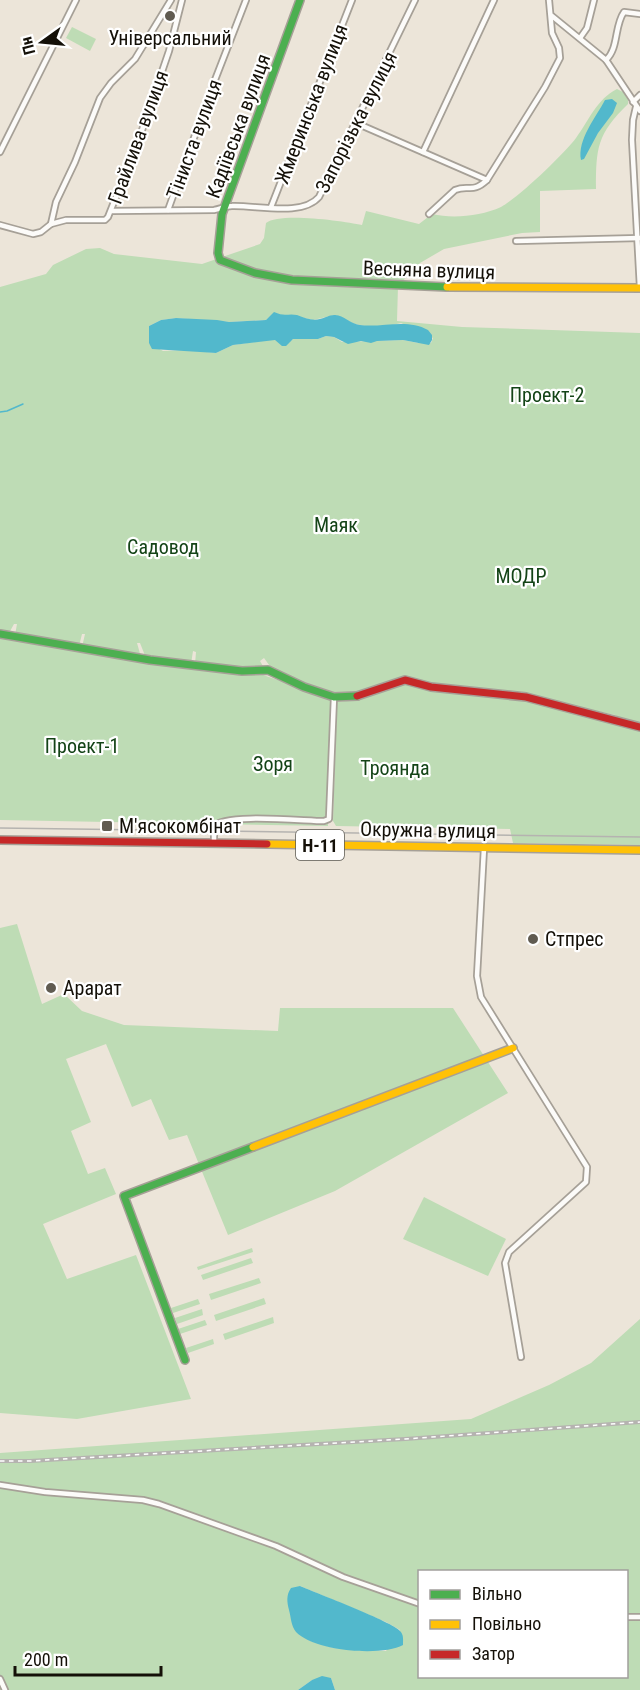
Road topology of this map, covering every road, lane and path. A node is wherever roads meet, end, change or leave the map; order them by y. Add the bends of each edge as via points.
1 (75, 0) edge
2 (171, 0) edge
3 (182, 0) edge
4 (246, 0) edge
5 (352, 0) edge
6 (415, 0) edge
7 (494, 0) edge
8 (549, 0) edge
9 (594, 0) edge
10 (300, 2) edge
11 (640, 14) edge
12 (552, 16) junction
13 (580, 38) junction
14 (606, 60) junction
15 (640, 95) edge
16 (637, 107) edge
17 (356, 123) junction
18 (0, 152) edge
19 (423, 152) junction
20 (487, 180) junction
21 (225, 207) junction
22 (271, 207) junction
23 (168, 210) junction
24 (112, 211) junction
25 (429, 214) dead end
26 (51, 224) junction
27 (0, 225) edge
28 (639, 238) edge
29 (516, 241) dead end
30 (220, 260) joint
31 (640, 288) edge
32 (0, 634) edge
33 (334, 697) junction
34 (640, 728) edge
35 (0, 840) edge
36 (214, 843) junction
37 (484, 848) junction
38 (640, 850) edge
39 (513, 1048) junction
40 (520, 1357) dead end
41 (185, 1360) dead end
42 (0, 1485) edge
43 (418, 1603) edge
44 (0, 1679) edge
45 (5, 1690) edge

1 - 18 street
2 - 26 street via 135,59 100,98 56,202
3 - 24 street, Грайлива вулиця via 169,51
4 - 23 street, Тіниста вулиця
5 - 22 street, Жмеринська вулиця
6 - 17 street, Запорізька вулиця
7 - 19 street
8 - 12 street
9 - 13 street via 587,28
10 - 21 street, Кадіївська вулиця
11 - 14 street via 624,12 612,54
12 - 13 street
12 - 20 street via 558,62
13 - 14 street
14 - 16 street
15 - 16 street
16 - 28 street via 632,140
17 - 19 street
17 - 22 street, Запорізька вулиця via 314,203
19 - 20 street
20 - 25 street via 475,189 455,190
21 - 22 street, Тіниста вулиця
21 - 23 street, Тіниста вулиця
21 - 30 street, Кадіївська вулиця via 218,244
23 - 24 street, Тіниста вулиця
24 - 26 street, Грайлива вулиця via 105,220
26 - 27 street, Грайлива вулиця via 33,234
28 - 29 street
28 - 31 street
30 - 31 street, Весняна вулиця via 243,270 292,280 510,290
32 - 33 street via 177,664 268,670
33 - 34 street via 353,697 405,680 431,687 526,697
33 - 36 street via 329,819 221,822 214,826
35 - 36 street, Окружна вулиця / Н-11
36 - 37 street, Окружна вулиця / Н-11
37 - 38 street, Окружна вулиця / Н-11
37 - 39 street via 478,988
39 - 40 street via 587,1167 586,1182 509,1252 505,1263
39 - 41 street via 124,1196
42 - 43 street via 159,1504
44 - 45 street

